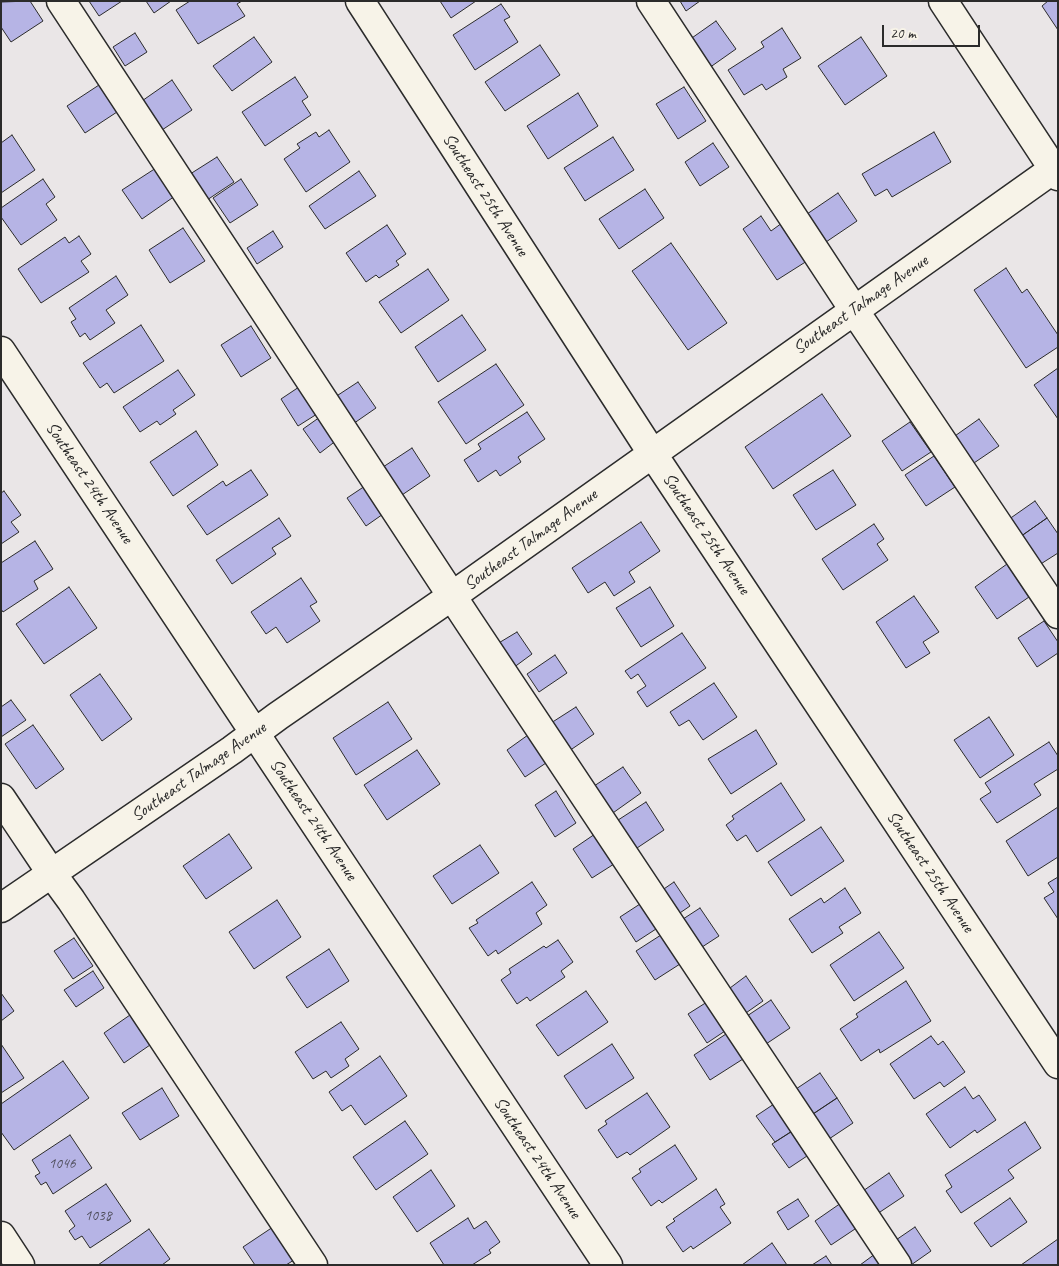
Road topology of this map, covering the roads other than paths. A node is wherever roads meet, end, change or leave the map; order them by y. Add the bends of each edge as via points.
1 (61, 1) edge
2 (360, 1) edge
3 (651, 1) edge
4 (943, 1) edge
5 (1056, 171) edge
6 (854, 310) junction
7 (1, 351) edge
8 (652, 453) junction
9 (452, 596) junction
10 (1058, 614) edge
11 (256, 732) junction
12 (1, 798) edge
13 (52, 874) junction
14 (1, 908) edge
15 (1058, 1064) edge
16 (1, 1236) edge
17 (20, 1265) edge
18 (313, 1265) edge
19 (608, 1265) edge
20 (896, 1265) edge

1 - 9 street
2 - 8 street, Southeast 25th Avenue
3 - 6 street
4 - 5 street
5 - 6 street, Southeast Talmage Avenue
6 - 8 street, Southeast Talmage Avenue
6 - 10 street
7 - 11 street, Southeast 24th Avenue
8 - 9 street, Southeast Talmage Avenue
8 - 15 street, Southeast 25th Avenue
9 - 11 street, Southeast Talmage Avenue
9 - 20 street
11 - 13 street, Southeast Talmage Avenue
11 - 19 street, Southeast 24th Avenue
12 - 13 street
13 - 14 street, Southeast Talmage Avenue
13 - 18 street
16 - 17 street

